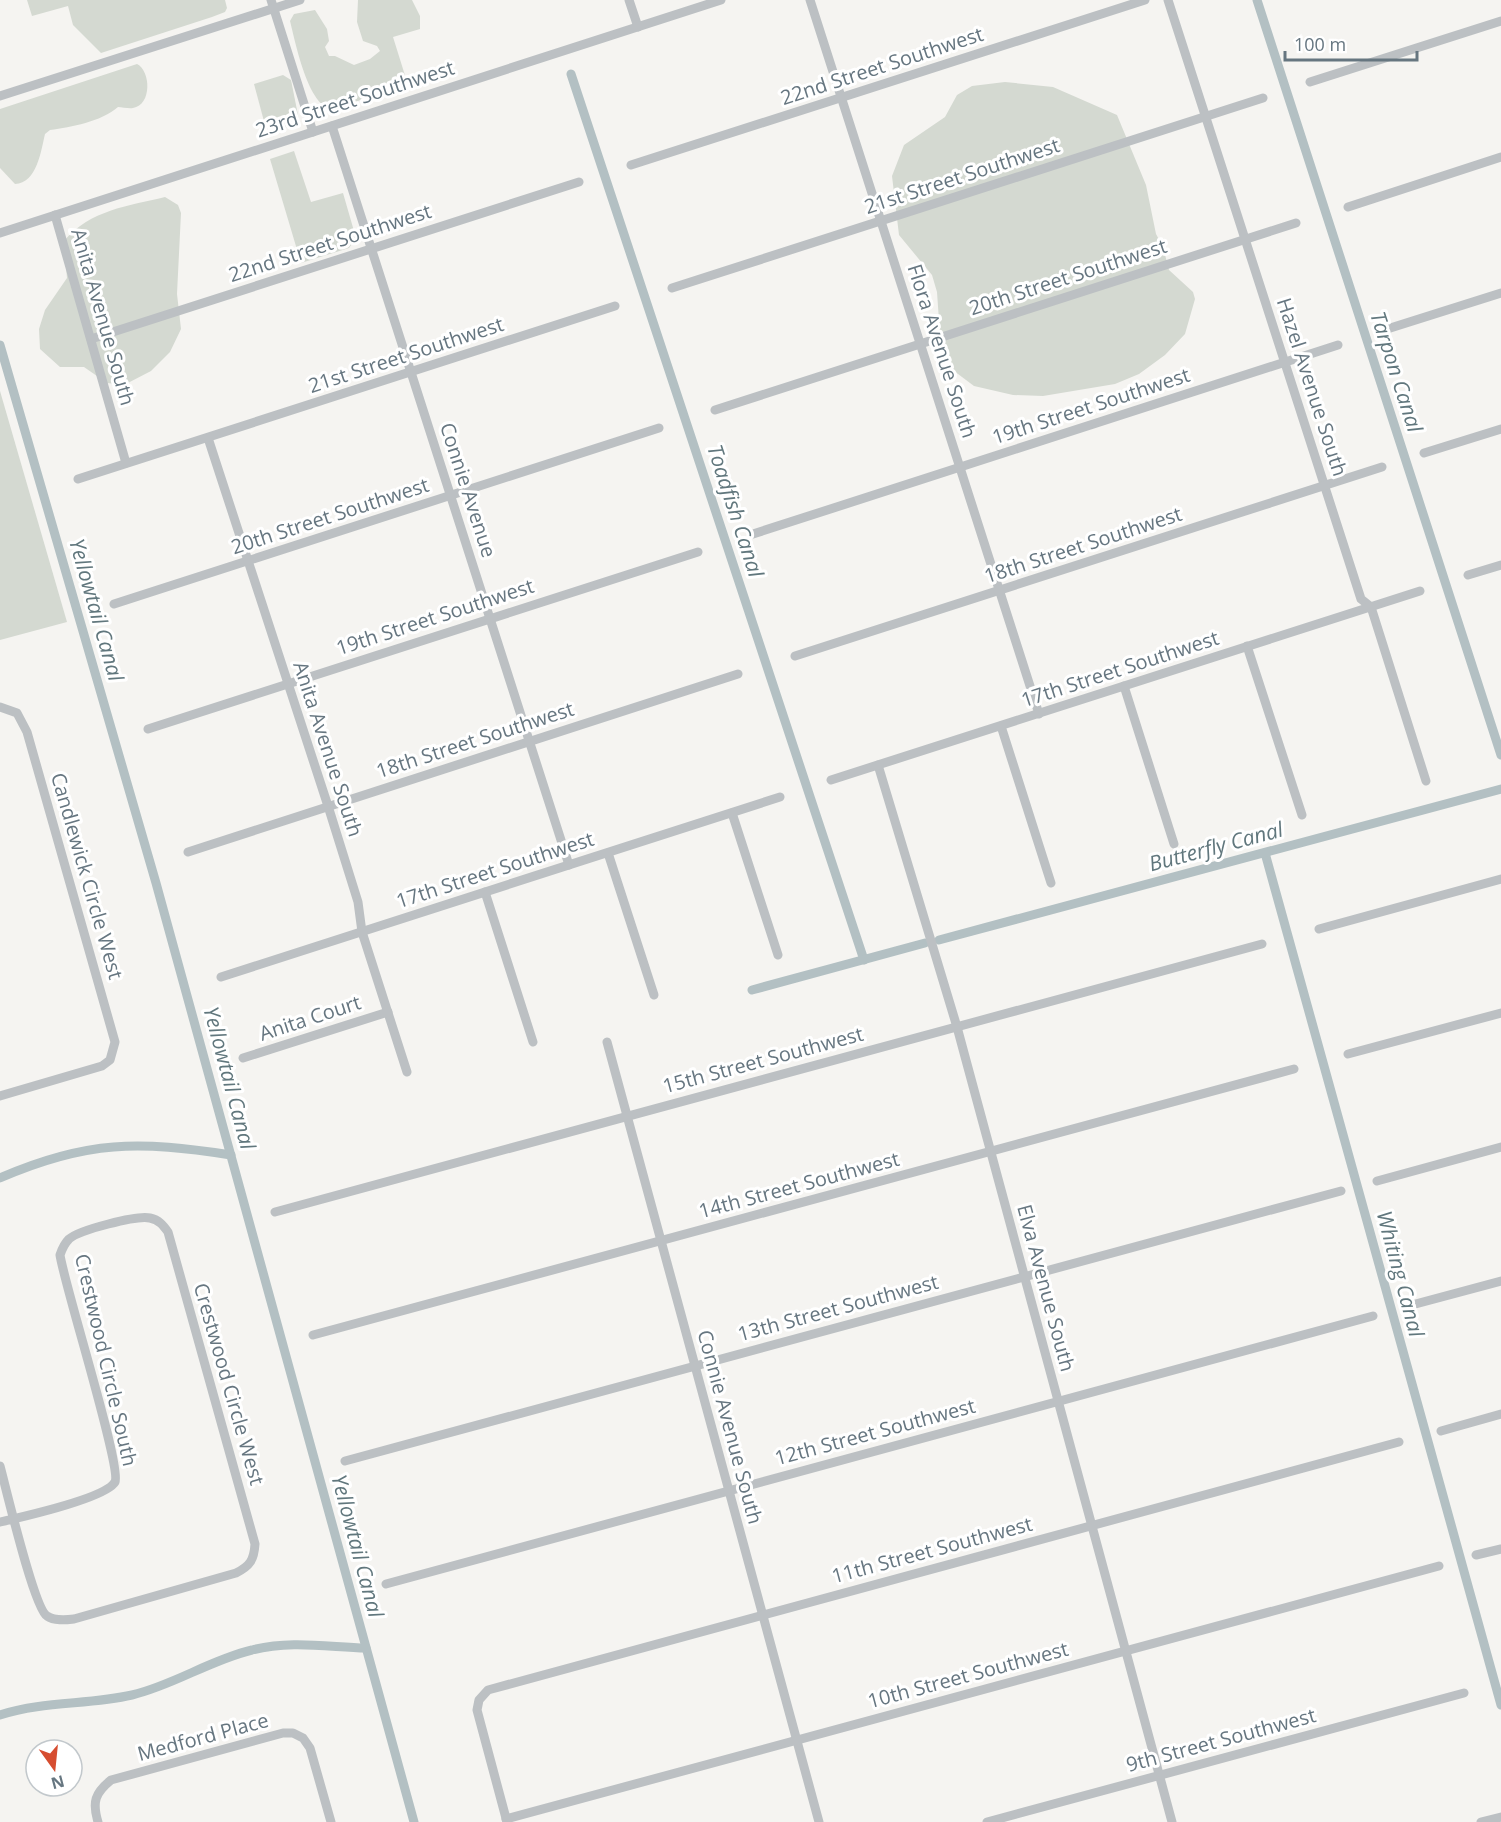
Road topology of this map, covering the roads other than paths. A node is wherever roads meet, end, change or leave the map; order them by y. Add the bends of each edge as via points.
1 (300, 0) edge
2 (629, 0) edge
3 (721, 0) edge
4 (810, 0) edge
5 (1145, 0) edge
6 (1168, 0) edge
7 (272, 4) edge
8 (1501, 21) edge
9 (638, 27) junction
10 (1310, 82) dead end
11 (0, 96) edge
12 (841, 98) junction
13 (1263, 98) dead end
14 (1206, 116) junction
15 (332, 126) junction
16 (313, 132) junction
17 (1501, 157) edge
18 (631, 165) dead end
19 (579, 182) dead end
20 (1348, 207) dead end
21 (55, 215) junction
22 (881, 221) junction
23 (1296, 223) dead end
24 (0, 233) edge
25 (1245, 239) junction
26 (372, 249) junction
27 (672, 288) dead end
28 (1501, 293) edge
29 (615, 306) dead end
30 (1384, 330) dead end
31 (91, 339) junction
32 (920, 344) junction
33 (1338, 345) dead end
34 (1285, 363) junction
35 (411, 372) junction
36 (715, 410) dead end
37 (659, 428) dead end
38 (1501, 429) edge
39 (208, 438) junction
40 (1424, 453) dead end
41 (126, 463) junction
42 (960, 467) junction
43 (1382, 467) dead end
44 (78, 479) dead end
45 (1324, 486) junction
46 (451, 496) junction
47 (753, 534) dead end
48 (698, 552) dead end
49 (248, 561) junction
50 (1501, 565) edge
51 (1468, 575) dead end
52 (1000, 590) junction
53 (1420, 591) dead end
54 (114, 604) dead end
55 (1371, 607) junction
56 (490, 618) junction
57 (1247, 646) junction
58 (795, 656) dead end
59 (738, 674) dead end
60 (288, 684) junction
61 (1124, 686) junction
62 (0, 707) edge
63 (1039, 714) junction
64 (1001, 726) junction
65 (148, 729) dead end
66 (530, 742) junction
67 (878, 765) junction
68 (831, 780) dead end
69 (1426, 781) dead end
70 (780, 797) dead end
71 (328, 806) junction
72 (732, 813) junction
73 (1302, 815) dead end
74 (1174, 844) dead end
75 (188, 852) dead end
76 (608, 853) junction
77 (569, 865) junction
78 (1501, 879) edge
79 (1051, 883) dead end
80 (485, 892) junction
81 (1318, 929) dead end
82 (362, 932) junction
83 (1262, 944) dead end
84 (777, 956) dead end
85 (221, 977) dead end
86 (654, 995) dead end
87 (387, 1012) junction
88 (1501, 1013) edge
89 (957, 1027) junction
90 (533, 1042) dead end
91 (607, 1042) dead end
92 (1348, 1054) dead end
93 (243, 1058) dead end
94 (1294, 1069) dead end
95 (407, 1072) dead end
96 (0, 1096) edge
97 (627, 1116) junction
98 (1501, 1147) edge
99 (991, 1151) junction
100 (1377, 1181) dead end
101 (1341, 1191) dead end
102 (274, 1212) dead end
103 (162, 1223) joint
104 (660, 1241) junction
105 (1024, 1277) junction
106 (1501, 1281) edge
107 (1408, 1306) dead end
108 (1373, 1316) dead end
109 (313, 1335) dead end
110 (694, 1366) junction
111 (1058, 1402) junction
112 (1501, 1414) edge
113 (1441, 1431) dead end
114 (1399, 1442) dead end
115 (345, 1461) dead end
116 (0, 1466) edge
117 (728, 1491) junction
118 (15, 1518) junction
119 (0, 1522) edge
120 (1092, 1526) junction
121 (1501, 1549) edge
122 (1476, 1555) dead end
123 (1439, 1566) dead end
124 (386, 1584) dead end
125 (762, 1616) junction
126 (1126, 1651) junction
127 (1464, 1693) dead end
128 (796, 1740) junction
129 (1160, 1776) junction
130 (1501, 1816) edge
131 (506, 1821) edge
132 (98, 1822) edge
133 (331, 1822) edge
134 (819, 1822) edge
135 (987, 1822) edge
136 (1172, 1822) edge
137 (1481, 1822) edge

1 - 7 street
2 - 9 street
3 - 9 street, 23rd Street Southwest
4 - 12 street, Flora Avenue South
5 - 12 street, 22nd Street Southwest
6 - 14 street, Hazel Avenue South
7 - 11 street
7 - 16 street
8 - 10 street
9 - 15 street, 23rd Street Southwest
12 - 18 street, 22nd Street Southwest
12 - 22 street, Flora Avenue South
13 - 14 street, 21st Street Southwest
14 - 22 street, 21st Street Southwest
14 - 25 street, Hazel Avenue South
15 - 16 street, 23rd Street Southwest
15 - 26 street, Connie Avenue
16 - 21 street, 23rd Street Southwest
17 - 20 street
19 - 26 street, 22nd Street Southwest
21 - 24 street, 23rd Street Southwest
21 - 31 street, Anita Avenue South
22 - 27 street, 21st Street Southwest
22 - 32 street, Flora Avenue South
23 - 25 street, 20th Street Southwest
25 - 32 street, 20th Street Southwest
25 - 34 street, Hazel Avenue South
26 - 31 street, 22nd Street Southwest
26 - 35 street, Connie Avenue
28 - 30 street
29 - 35 street, 21st Street Southwest
31 - 41 street, Anita Avenue South
32 - 36 street, 20th Street Southwest
32 - 42 street, Flora Avenue South
33 - 34 street, 19th Street Southwest
34 - 42 street, 19th Street Southwest
34 - 45 street, Hazel Avenue South
35 - 39 street, 21st Street Southwest
35 - 46 street, Connie Avenue
37 - 46 street, 20th Street Southwest
38 - 40 street
39 - 41 street, 21st Street Southwest
39 - 49 street, Anita Avenue South
41 - 44 street
42 - 47 street, 19th Street Southwest
42 - 52 street, Flora Avenue South
43 - 45 street, 18th Street Southwest
45 - 52 street, 18th Street Southwest
45 - 55 street, Hazel Avenue South via 1361,599
46 - 49 street, 20th Street Southwest
46 - 56 street, Connie Avenue
48 - 56 street, 19th Street Southwest
49 - 54 street, 20th Street Southwest
49 - 60 street, Anita Avenue South
50 - 51 street
52 - 58 street, 18th Street Southwest
52 - 63 street, Flora Avenue South
53 - 55 street, 17th Street Southwest
55 - 57 street, 17th Street Southwest
55 - 69 street, Hazel Avenue South
56 - 60 street, 19th Street Southwest
56 - 66 street, Connie Avenue
57 - 61 street, 17th Street Southwest
57 - 73 street
59 - 66 street, 18th Street Southwest
60 - 65 street, 19th Street Southwest
60 - 71 street, Anita Avenue South
61 - 63 street, 17th Street Southwest
61 - 74 street
62 - 96 street, Candlewick Circle West via 17,712 30,743 115,1042 110,1060 102,1066
63 - 64 street, 17th Street Southwest
64 - 67 street, 17th Street Southwest
64 - 79 street
66 - 71 street, 18th Street Southwest
66 - 77 street, Connie Avenue
67 - 68 street, 17th Street Southwest
67 - 89 street, Elva Avenue South
70 - 72 street, 17th Street Southwest
71 - 75 street, 18th Street Southwest
71 - 82 street, Anita Avenue South via 358,902
72 - 76 street, 17th Street Southwest
72 - 84 street
76 - 77 street, 17th Street Southwest
76 - 86 street
77 - 80 street, 17th Street Southwest
78 - 81 street
80 - 82 street, 17th Street Southwest
80 - 90 street
82 - 85 street, 17th Street Southwest
82 - 87 street, Anita Avenue South
83 - 89 street, 15th Street Southwest
87 - 93 street, Anita Court
87 - 95 street, Anita Avenue South
88 - 92 street
89 - 97 street, 15th Street Southwest
89 - 99 street, Elva Avenue South
91 - 97 street, Connie Avenue South
94 - 99 street, 14th Street Southwest
97 - 102 street, 15th Street Southwest
97 - 104 street, Connie Avenue South
98 - 100 street
99 - 104 street, 14th Street Southwest
99 - 105 street, Elva Avenue South
101 - 105 street, 13th Street Southwest
103 - 118 street, Crestwood Circle South via 142,1217 79,1234 63,1246 60,1255 117,1473 115,1482 104,1493
103 - 118 street, Crestwood Circle West via 168,1232 252,1533 254,1557 247,1567 225,1576 63,1620 47,1616 40,1608
104 - 109 street, 14th Street Southwest
104 - 110 street, Connie Avenue South
105 - 110 street, 13th Street Southwest
105 - 111 street, Elva Avenue South
106 - 107 street
108 - 111 street, 12th Street Southwest
110 - 115 street, 13th Street Southwest
110 - 117 street, Connie Avenue South
111 - 117 street, 12th Street Southwest
111 - 120 street, Elva Avenue South
112 - 113 street
114 - 120 street, 11th Street Southwest
116 - 118 street
117 - 124 street, 12th Street Southwest
117 - 125 street, Connie Avenue South
118 - 119 street
120 - 125 street, 11th Street Southwest
120 - 126 street, Elva Avenue South
121 - 122 street
123 - 126 street, 10th Street Southwest
125 - 128 street, Connie Avenue South
125 - 131 street, 11th Street Southwest via 488,1690 479,1700 477,1710
126 - 128 street, 10th Street Southwest
126 - 129 street, Elva Avenue South
127 - 129 street, 9th Street Southwest
128 - 131 street, 10th Street Southwest
128 - 134 street, Connie Avenue South
129 - 135 street, 9th Street Southwest
129 - 136 street, Elva Avenue South
130 - 137 street
132 - 133 street, Medford Place via 94,1801 97,1791 111,1780 293,1733 310,1748

